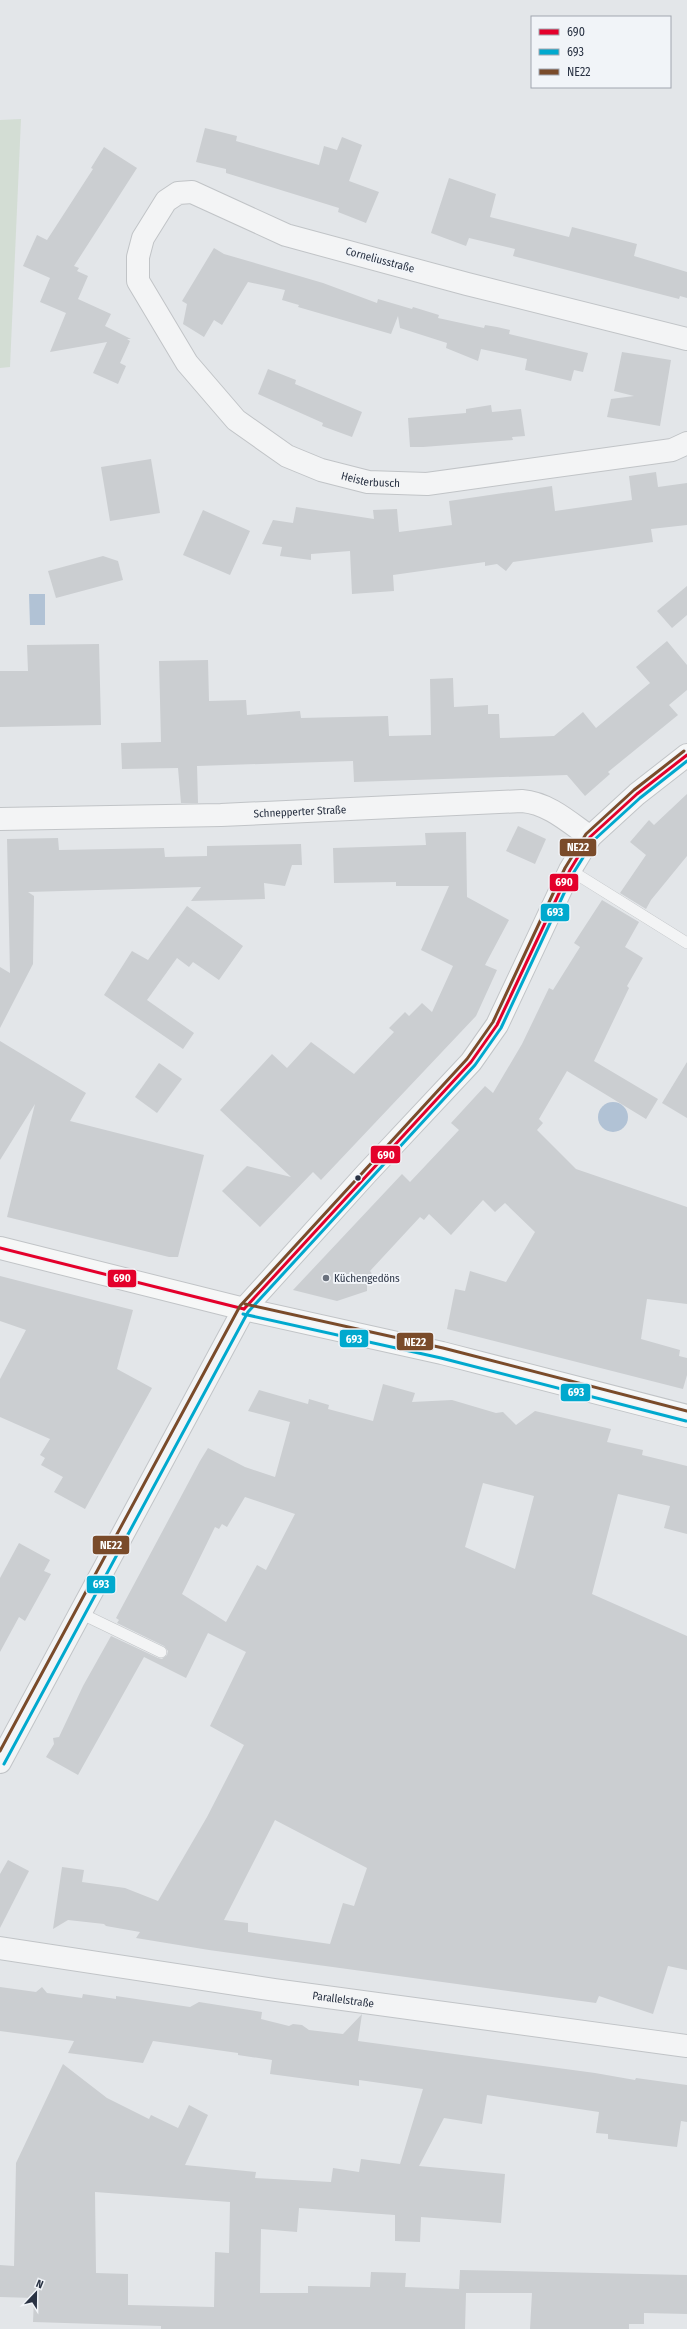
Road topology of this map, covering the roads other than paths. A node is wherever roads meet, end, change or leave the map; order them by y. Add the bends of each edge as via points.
1 (138, 281) joint
2 (687, 339) edge
3 (687, 443) edge
4 (687, 755) edge
5 (0, 819) edge
6 (590, 837) junction
7 (570, 870) junction
8 (687, 943) edge
9 (0, 1248) edge
10 (244, 1310) junction
11 (687, 1416) edge
12 (80, 1613) junction
13 (161, 1652) dead end
14 (0, 1762) edge
15 (0, 1948) edge
16 (687, 2046) edge

1 - 2 street, Corneliusstraße via 138,257 143,238 166,201 178,193 192,192 286,235
1 - 3 street, Heisterbusch via 187,363 236,420 287,456 321,470 368,482 427,484 672,450
4 - 6 street via 637,794
5 - 6 street, Schnepperter Straße via 221,815 522,800 549,808
6 - 7 street
7 - 8 lane
7 - 10 street via 497,1025 471,1062
9 - 10 street
10 - 11 street via 442,1354
10 - 12 street
12 - 13 lane
12 - 14 street
15 - 16 street, Parallelstraße via 275,1990

